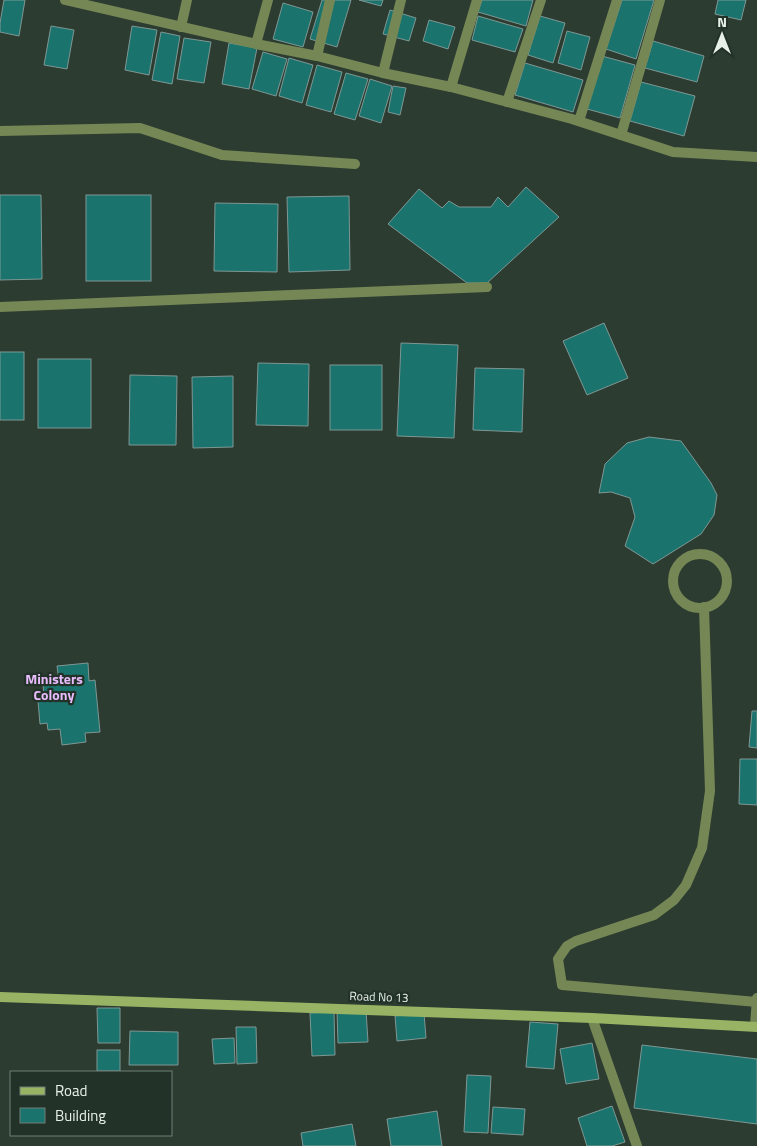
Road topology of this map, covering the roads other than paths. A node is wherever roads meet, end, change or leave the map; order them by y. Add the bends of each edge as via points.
1 (65, 0) edge
2 (187, 0) edge
3 (268, 0) edge
4 (330, 0) edge
5 (401, 0) edge
6 (477, 0) edge
7 (541, 0) edge
8 (617, 0) edge
9 (660, 0) edge
10 (92, 3) edge
11 (181, 27) junction
12 (256, 44) junction
13 (316, 56) junction
14 (383, 73) junction
15 (451, 87) junction
16 (507, 102) junction
17 (579, 121) junction
18 (0, 131) edge
19 (621, 135) junction
20 (757, 157) edge
21 (356, 164) dead end
22 (487, 287) dead end
23 (0, 307) edge
24 (704, 607) junction
25 (757, 998) edge
26 (0, 999) edge
27 (757, 1002) edge
28 (592, 1018) junction
29 (756, 1026) edge
30 (637, 1146) edge

1 - 10 street
2 - 11 street
3 - 12 street
4 - 13 street
5 - 14 street
6 - 15 street
7 - 16 street
8 - 17 street
9 - 19 street
10 - 11 street
11 - 12 street
12 - 13 street
13 - 14 street
14 - 15 street
15 - 16 street
16 - 17 street
17 - 19 street
18 - 21 street via 140,128 222,155
19 - 20 street via 673,152
22 - 23 street
24 - 24 street via 687,605 675,592 673,583 677,567 683,560 700,554 716,560 726,574 720,599
24 - 27 street via 710,791 702,848 686,885 674,900 654,915 576,940 558,959 562,985
25 - 27 street
26 - 28 street, Road No 13
27 - 29 street
28 - 29 street, Road No 13
28 - 30 street

